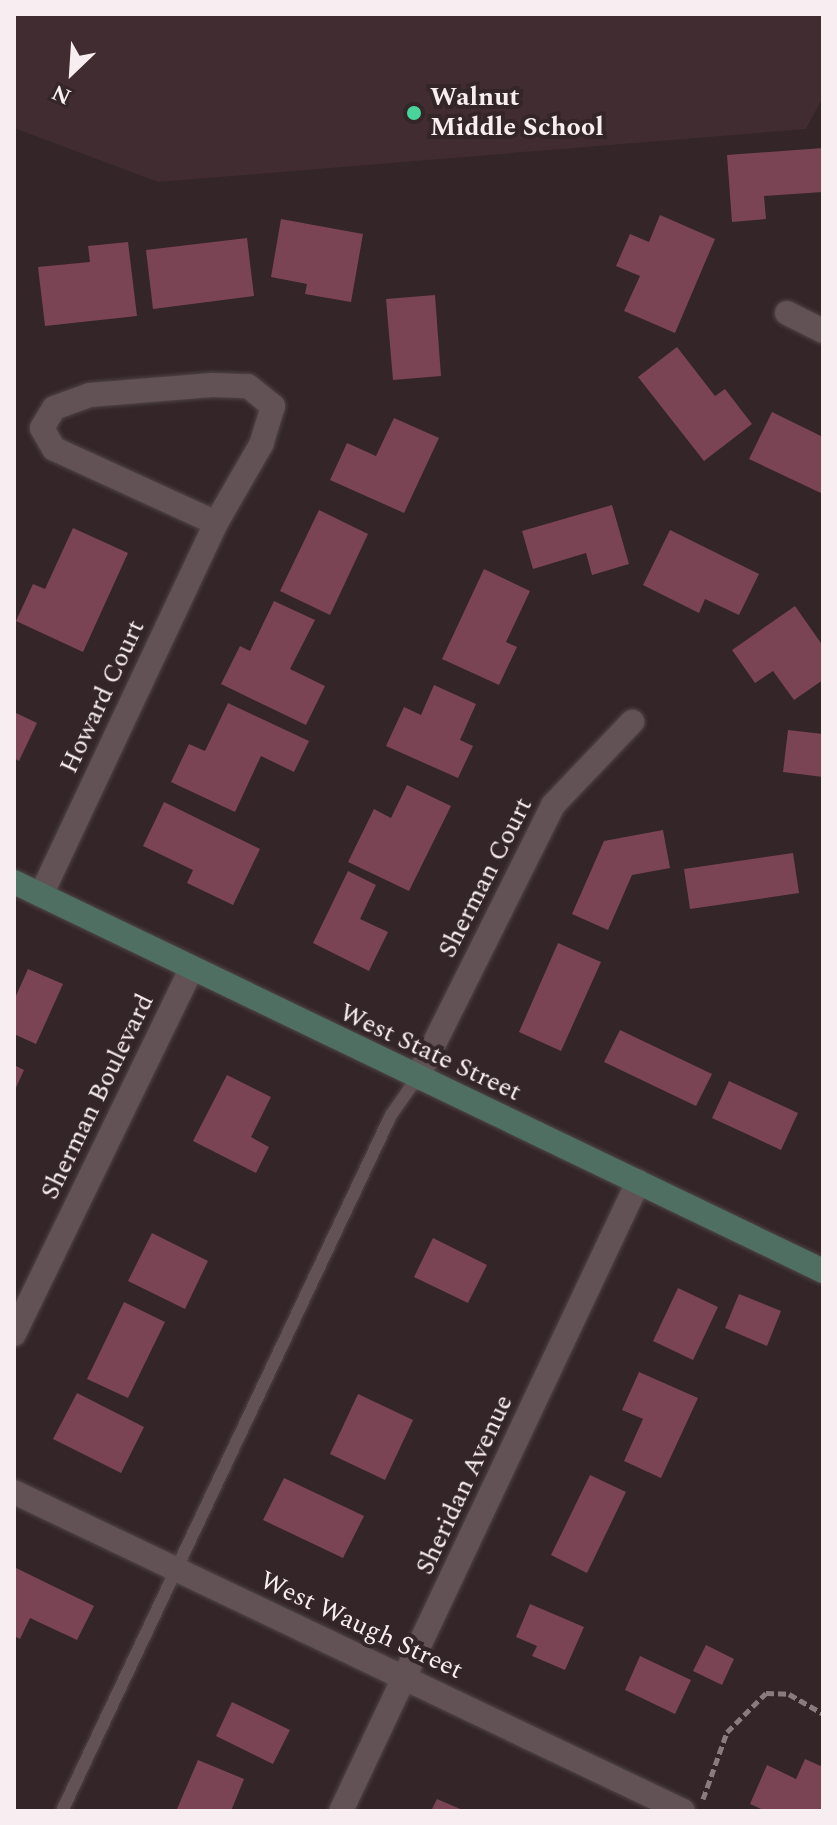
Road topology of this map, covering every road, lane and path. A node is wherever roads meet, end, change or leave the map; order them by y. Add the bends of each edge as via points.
1 (787, 313) dead end
2 (823, 331) edge
3 (216, 523) junction
4 (632, 722) dead end
5 (14, 882) edge
6 (41, 895) junction
7 (191, 970) junction
8 (417, 1078) junction
9 (638, 1182) junction
10 (823, 1271) edge
11 (14, 1334) edge
12 (14, 1492) edge
13 (176, 1569) junction
14 (406, 1678) junction
15 (823, 1714) edge
16 (62, 1811) edge
17 (341, 1811) edge
18 (683, 1811) edge
19 (698, 1811) edge

1 - 2 street
3 - 3 street, Howard Court via 262,443 273,406 248,386 90,395 54,408 42,428 54,449
3 - 6 street, Howard Court
4 - 8 street, Sherman Court via 553,805
5 - 6 street, West State Street
6 - 7 street, West State Street
7 - 8 street, West State Street
7 - 11 street, Sherman Boulevard
8 - 9 street, West State Street
8 - 13 lane via 391,1115
9 - 10 street, West State Street
9 - 14 street, Sheridan Avenue
12 - 13 street, West Waugh Street
13 - 14 street, West Waugh Street
13 - 16 lane
14 - 17 street, Sheridan Avenue
14 - 18 street, West Waugh Street
15 - 19 path via 789,1694 766,1693 727,1732

